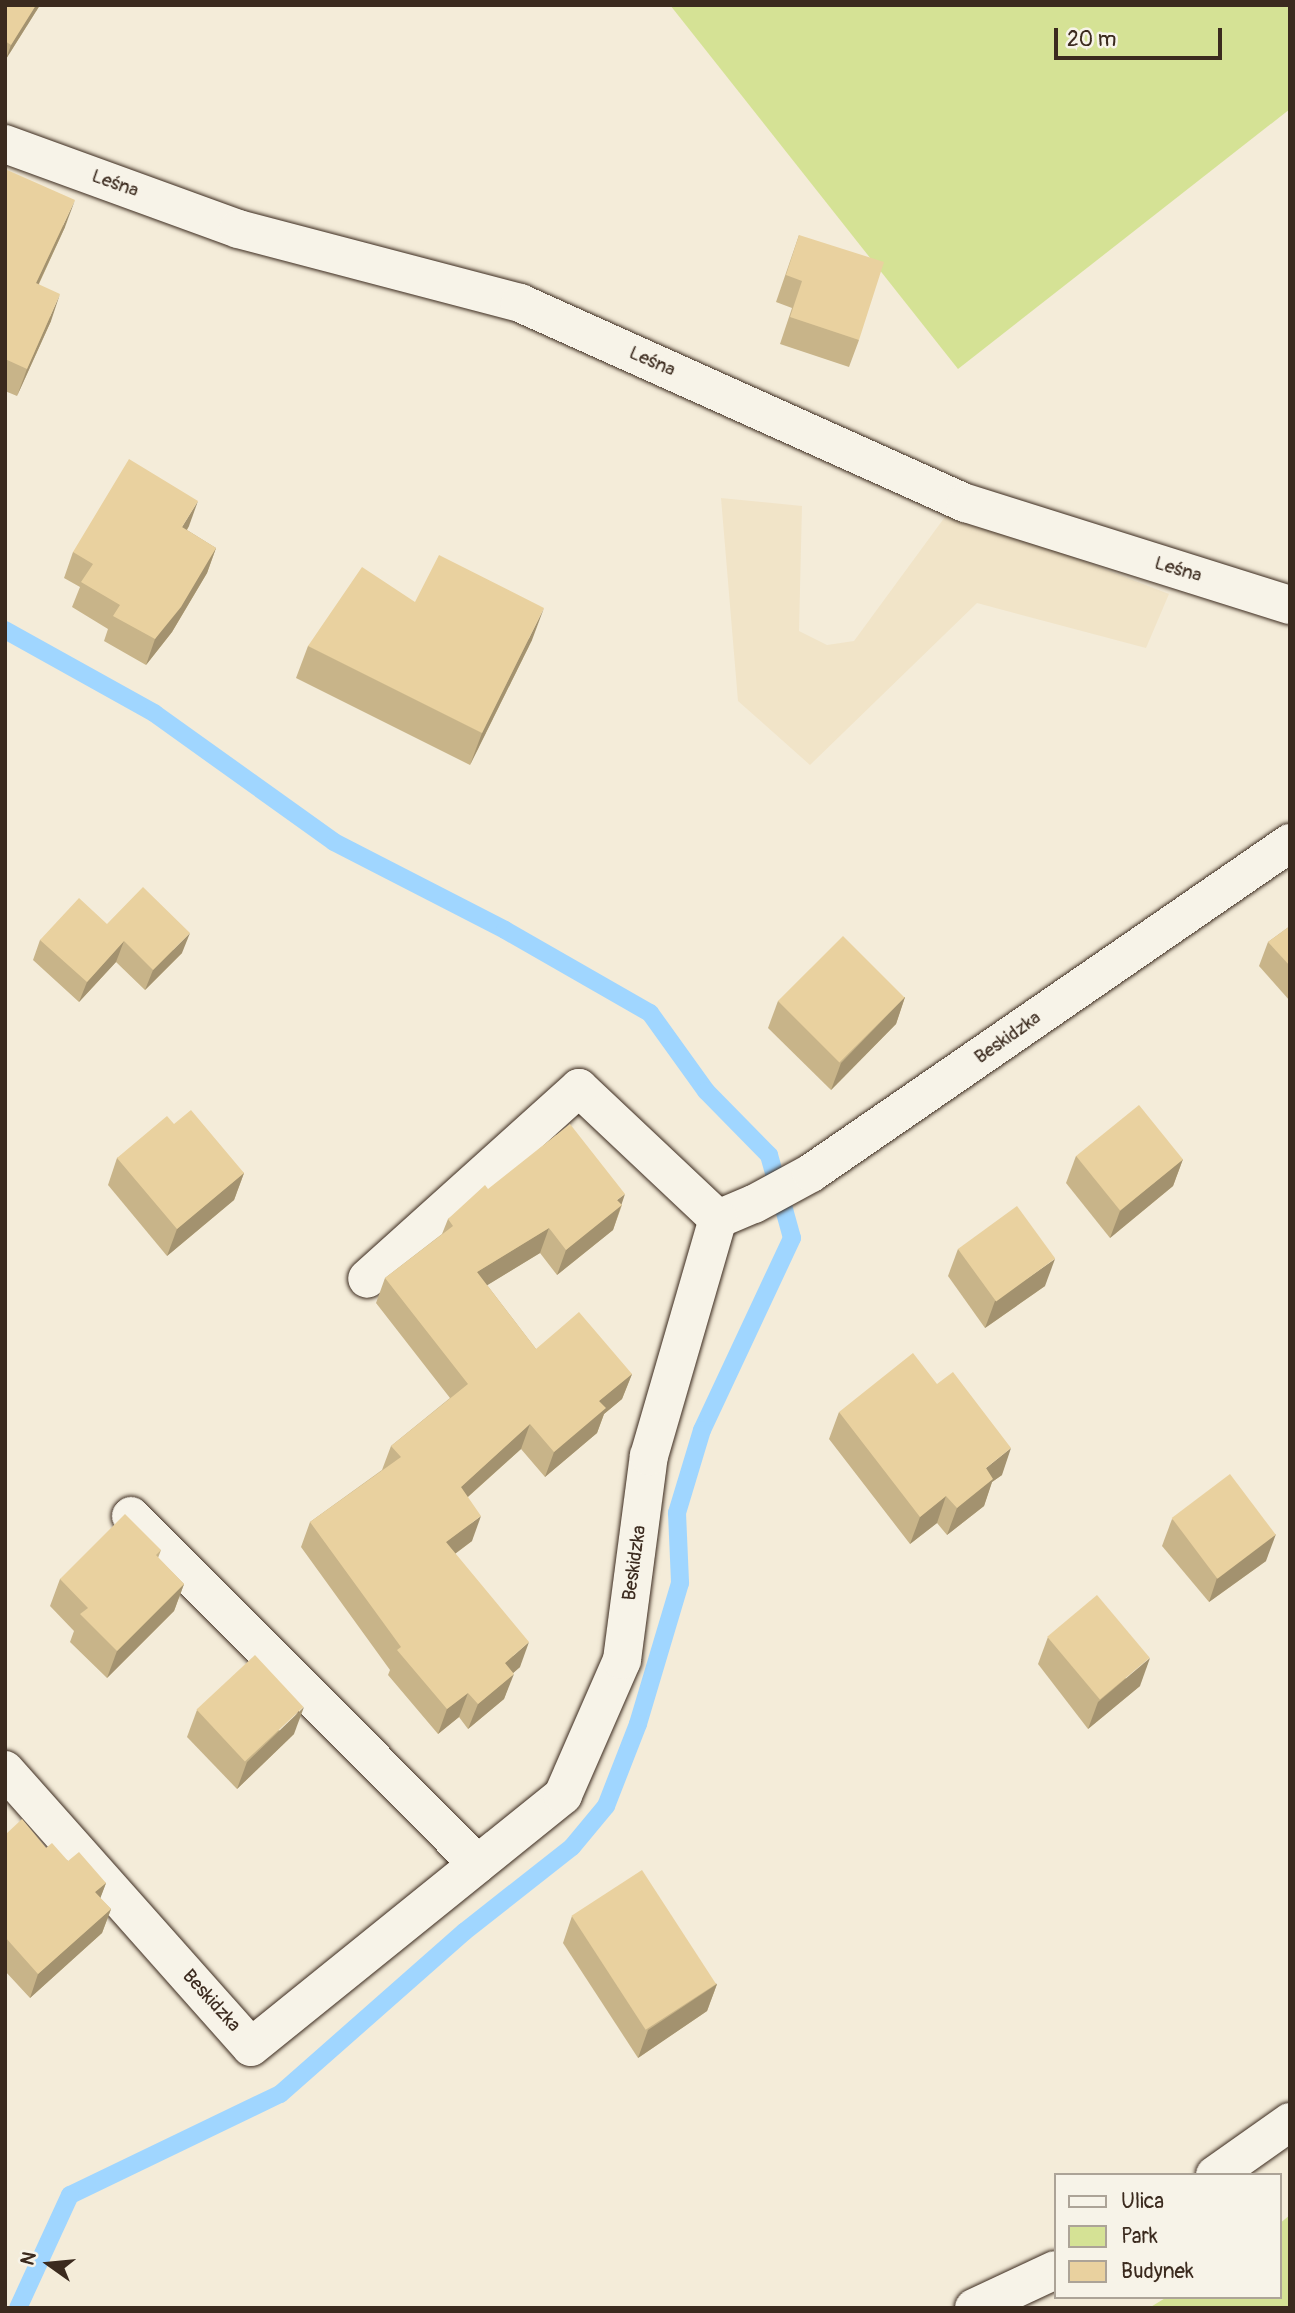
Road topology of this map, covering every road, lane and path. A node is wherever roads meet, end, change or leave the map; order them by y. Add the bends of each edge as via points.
1 (5, 144) edge
2 (1290, 605) edge
3 (1290, 843) edge
4 (718, 1219) junction
5 (367, 1279) dead end
6 (131, 1516) edge
7 (5, 1770) edge
8 (478, 1864) junction
9 (1290, 2122) edge
10 (1218, 2173) edge
11 (1054, 2270) edge
12 (974, 2308) edge

1 - 2 street, Leśna via 238,229 520,303 966,503
3 - 4 street, Beskidzka via 811,1173
4 - 5 street via 579,1088
4 - 8 street, Beskidzka via 649,1456 622,1660 562,1795
6 - 8 street
7 - 8 street, Beskidzka via 251,2047
9 - 10 street
11 - 12 street

